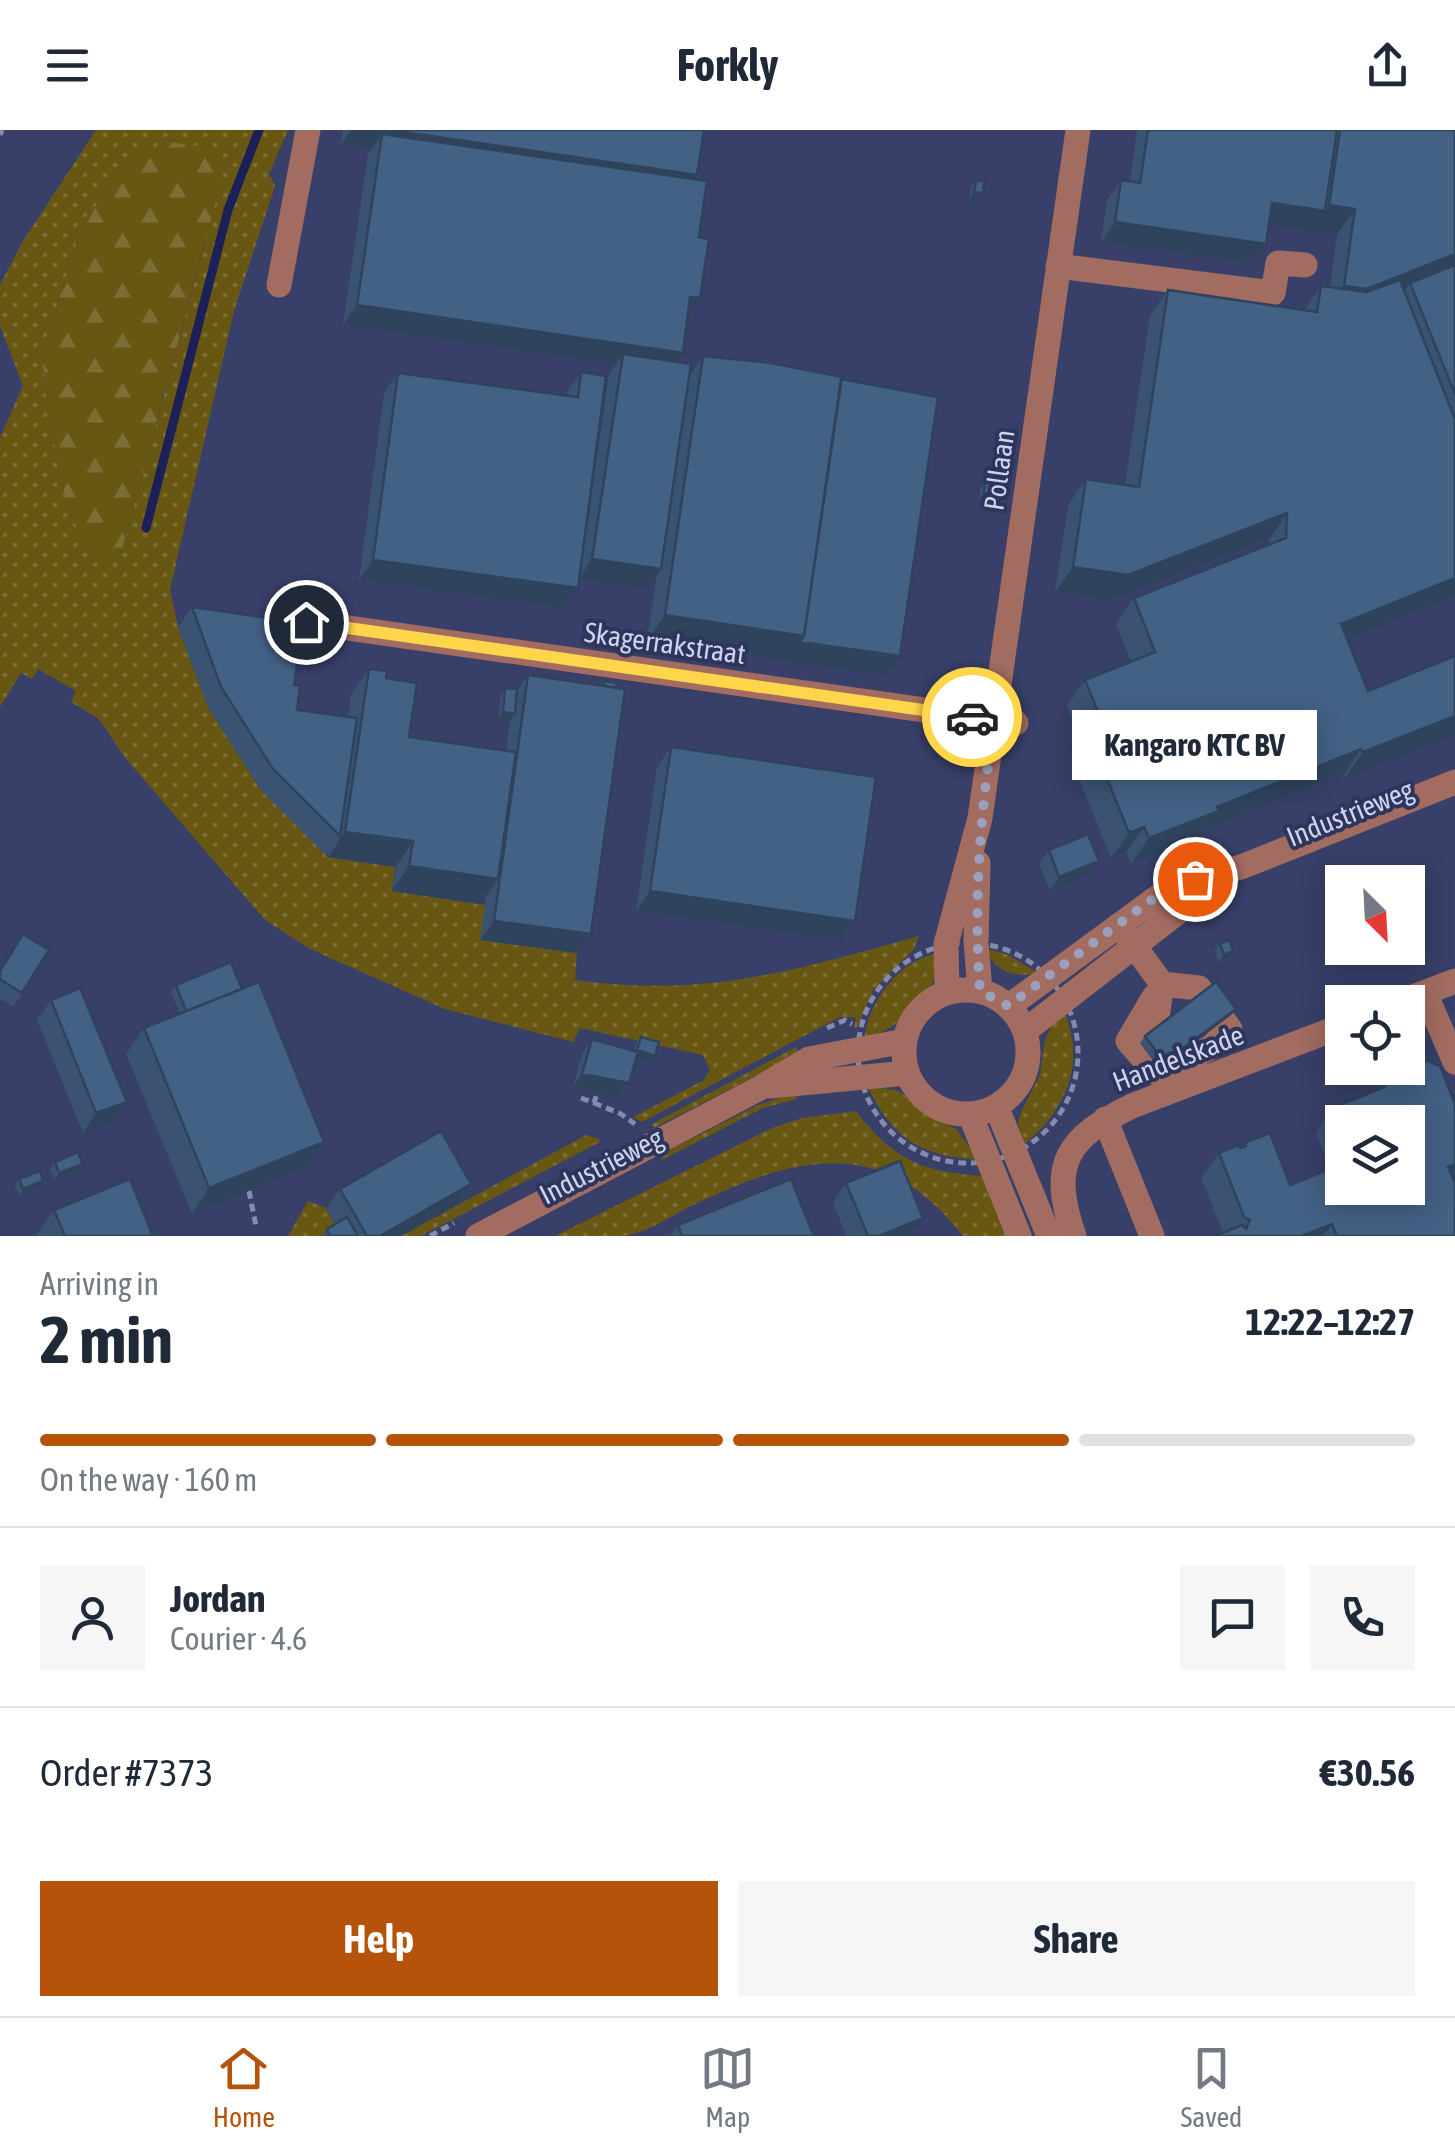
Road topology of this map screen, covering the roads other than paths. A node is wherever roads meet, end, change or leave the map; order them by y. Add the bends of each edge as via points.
1 (308, 130) edge
2 (1078, 130) edge
3 (1305, 265) dead end
4 (1058, 266) junction
5 (279, 285) dead end
6 (306, 622) edge
7 (1005, 721) junction
8 (1455, 782) edge
9 (980, 818) junction
10 (1126, 936) junction
11 (1455, 980) edge
12 (1162, 984) junction
13 (980, 991) junction
14 (946, 992) junction
15 (1425, 992) joint
16 (1008, 1006) junction
17 (1025, 1032) junction
18 (1325, 1033) edge
19 (905, 1041) junction
20 (1210, 1048) junction
21 (1455, 1062) edge
22 (1224, 1072) junction
23 (907, 1073) junction
24 (760, 1088) junction
25 (996, 1106) junction
26 (970, 1114) junction
27 (1105, 1119) junction
28 (478, 1236) edge
29 (1019, 1236) edge
30 (1049, 1236) edge
31 (1074, 1236) edge
32 (1152, 1236) edge

1 - 5 street
2 - 4 street, Pollaan
3 - 4 street via 1278,263 1273,293
4 - 7 street, Pollaan
6 - 7 street, Skagerrakstraat
7 - 9 street, Pollaan
8 - 10 street, Industrieweg via 1241,867
9 - 13 street, Pollaan
9 - 14 street, Pollaan via 946,944
10 - 12 street
10 - 16 street, Industrieweg
10 - 17 street, Industrieweg
11 - 15 street
12 - 20 street
12 - 20 street via 1199,988 1230,1029
12 - 20 street via 1128,1041 1155,1072
13 - 14 street
13 - 16 street
14 - 19 street via 916,1014
15 - 21 street
16 - 17 street
17 - 25 street via 1024,1074
18 - 22 street, Handelskade
19 - 23 street
19 - 24 street, Industrieweg via 809,1059
20 - 22 street
22 - 27 street, Handelskade
23 - 24 street, Industrieweg
23 - 26 street via 932,1104
24 - 28 street, Industrieweg
25 - 26 street
25 - 30 street
26 - 29 street
27 - 31 street, Handelskade via 1073,1146 1064,1171
27 - 32 street

